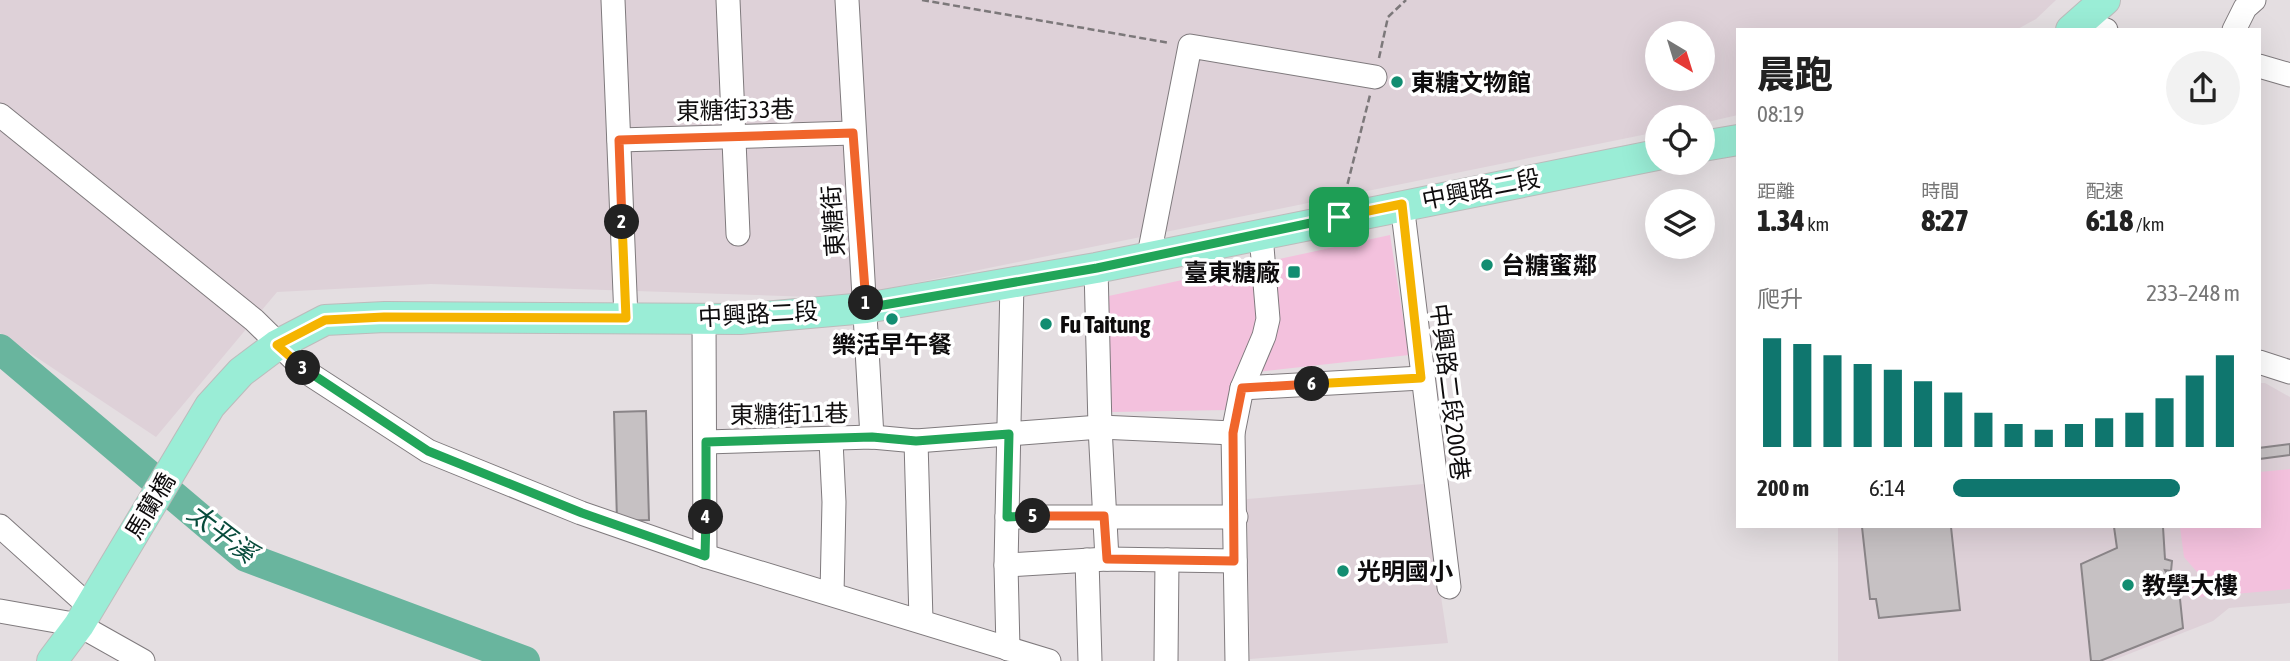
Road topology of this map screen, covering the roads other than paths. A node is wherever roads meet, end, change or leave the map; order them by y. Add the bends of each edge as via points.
1 (613, 0) edge
2 (727, 0) edge
3 (848, 0) edge
4 (2105, 0) edge
5 (2254, 0) edge
6 (2086, 27) edge
7 (2235, 28) edge
8 (2261, 67) edge
9 (2290, 75) edge
10 (1375, 77) road end
11 (0, 115) edge
12 (853, 133) junction
13 (732, 137) junction
14 (619, 140) junction
15 (1736, 140) edge
16 (1715, 144) edge
17 (1645, 157) edge
18 (1402, 204) junction
19 (738, 233) dead end
20 (1261, 235) junction
21 (1149, 255) junction
22 (1097, 268) junction
23 (1012, 282) junction
24 (866, 308) junction
25 (704, 317) junction
26 (626, 318) junction
27 (277, 345) junction
28 (2261, 363) edge
29 (2290, 372) edge
30 (1421, 378) junction
31 (1242, 388) junction
32 (210, 406) joint
33 (1100, 426) junction
34 (1233, 433) junction
35 (1009, 434) junction
36 (872, 437) junction
37 (831, 441) junction
38 (916, 441) junction
39 (706, 442) junction
40 (1104, 516) junction
41 (1007, 517) junction
42 (1236, 517) junction
43 (0, 526) edge
44 (705, 556) junction
45 (1097, 560) junction
46 (1167, 560) junction
47 (1234, 561) junction
48 (1006, 565) junction
49 (1449, 587) dead end
50 (832, 594) junction
51 (0, 611) edge
52 (84, 616) junction
53 (920, 620) junction
54 (1008, 649) junction
55 (52, 661) edge
56 (143, 661) edge
57 (1049, 661) edge
58 (1090, 661) edge
59 (1166, 661) edge
60 (1237, 661) edge

1 - 14 street
2 - 13 street
3 - 12 street, 東糖街
4 - 6 main road
5 - 7 street
8 - 9 street
10 - 21 street via 1191,46
11 - 27 street via 254,320
12 - 13 street, 東糖街33巷
12 - 24 street, 東糖街
13 - 14 street, 東糖街33巷
13 - 19 street
14 - 26 street
15 - 16 main road
17 - 18 main road, 中興路二段
18 - 20 main road, 中興路二段
18 - 30 street, 中興路二段200巷
20 - 21 main road, 中興路二段
20 - 31 street via 1268,318
21 - 22 main road, 中興路二段
22 - 23 main road, 中興路二段
22 - 33 street
23 - 24 main road, 中興路二段
23 - 35 street
24 - 25 main road, 中興路二段
24 - 36 street, 東糖街
25 - 26 main road, 中興路二段
25 - 39 street
26 - 27 main road, 中興路二段 via 325,320
27 - 32 main road, 中興路二段 via 241,372
27 - 44 street via 308,373 428,451
28 - 29 street
30 - 31 street
30 - 49 street, 中興路二段200巷
31 - 34 street
32 - 52 main road, 馬蘭橋
33 - 34 street, 東糖街11巷
33 - 35 street, 東糖街11巷
33 - 40 street
34 - 42 street
35 - 38 street, 東糖街11巷
35 - 41 street
36 - 37 street, 東糖街11巷
36 - 38 street, 東糖街11巷
37 - 39 street, 東糖街11巷
37 - 50 street
38 - 53 street
39 - 44 street
40 - 41 street
40 - 42 street
40 - 45 street
41 - 48 street
42 - 47 street
43 - 52 street
44 - 50 street
45 - 46 street
45 - 48 street
45 - 58 street
46 - 47 street
46 - 59 street
47 - 60 street
48 - 54 street
50 - 53 street
51 - 52 street
52 - 55 main road, 馬蘭橋
52 - 56 street
53 - 54 street
54 - 57 street

